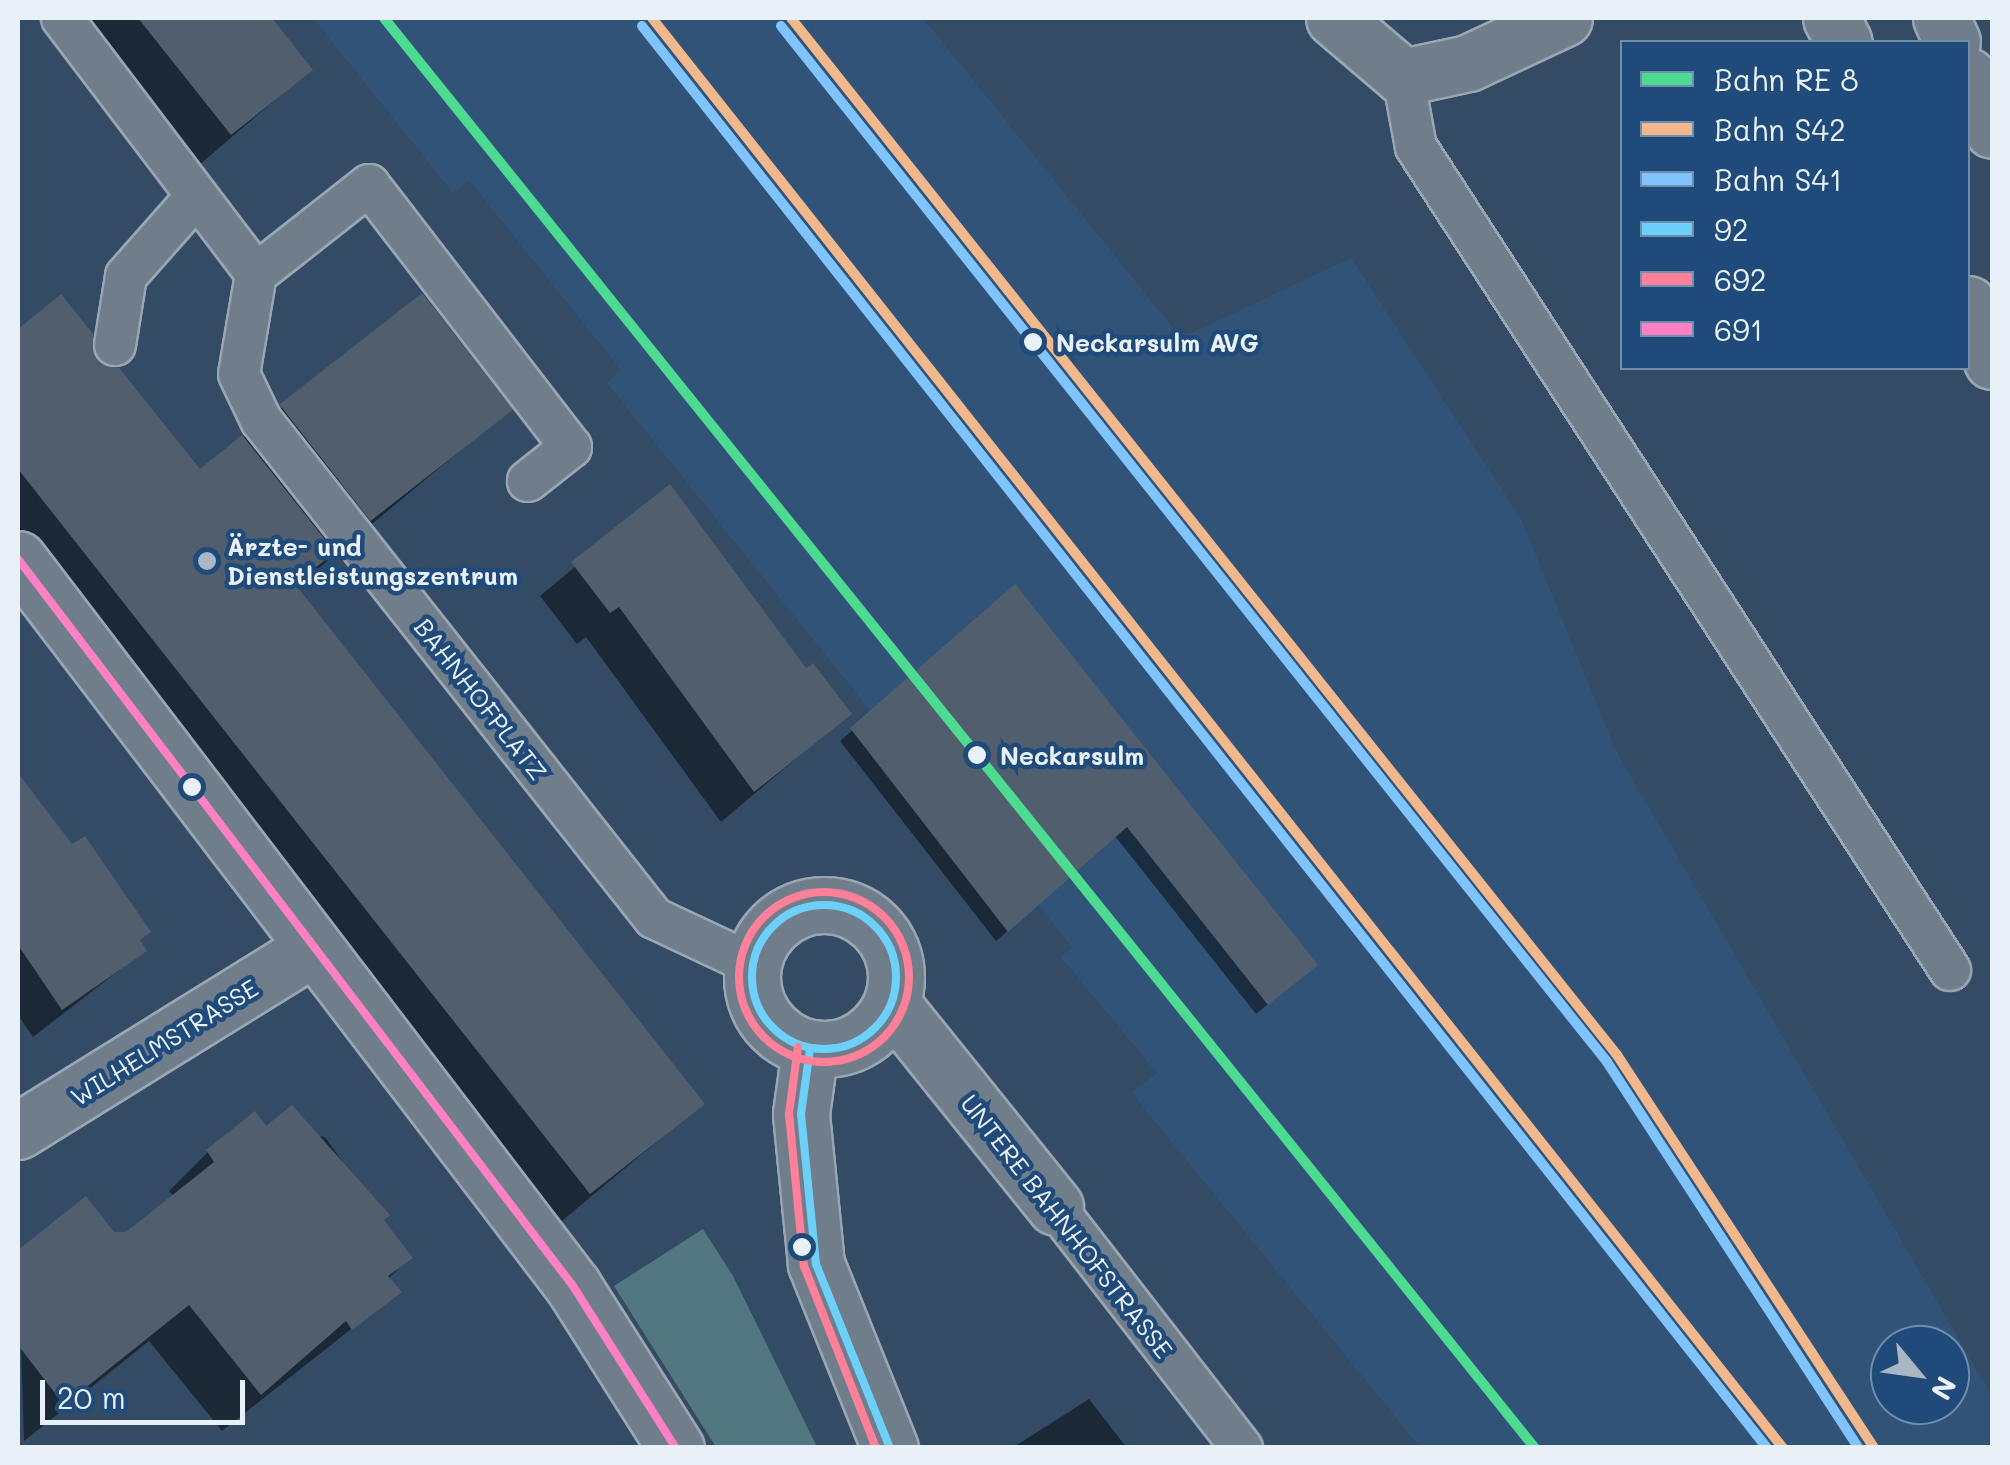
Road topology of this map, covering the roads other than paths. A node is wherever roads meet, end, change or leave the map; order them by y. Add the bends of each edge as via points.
1 (62, 18) edge
2 (1564, 18) edge
3 (1361, 26) edge
4 (1403, 77) junction
5 (1970, 80) edge
6 (1992, 130) edge
7 (196, 198) junction
8 (256, 274) junction
9 (1970, 309) edge
10 (115, 345) dead end
11 (1992, 362) edge
12 (528, 480) dead end
13 (18, 558) edge
14 (308, 952) junction
15 (752, 964) junction
16 (1950, 970) dead end
17 (892, 1004) junction
18 (810, 1049) junction
19 (18, 1131) edge
20 (1055, 1208) joint
21 (676, 1448) edge
22 (890, 1448) edge
23 (1242, 1448) edge

1 - 7 lane
2 - 4 street via 1468,63
3 - 4 street
4 - 16 lane via 1416,147
5 - 6 street
7 - 8 lane
7 - 10 lane via 126,276
8 - 12 lane via 369,185 571,447
8 - 15 lane, BAHNHOFPLATZ via 239,374 261,420 654,918
9 - 11 street
13 - 14 street
14 - 19 street, WILHELMSTRASSE
14 - 21 street via 573,1286
15 - 17 street via 766,931 793,910 828,904 861,914 886,937 898,970
15 - 18 street via 763,1018
17 - 18 street via 858,1041
17 - 20 street, UNTERE BAHNHOFSTRASSE via 979,1139
18 - 22 street via 801,1114 816,1264
20 - 23 lane, UNTERE BAHNHOFSTRASSE

